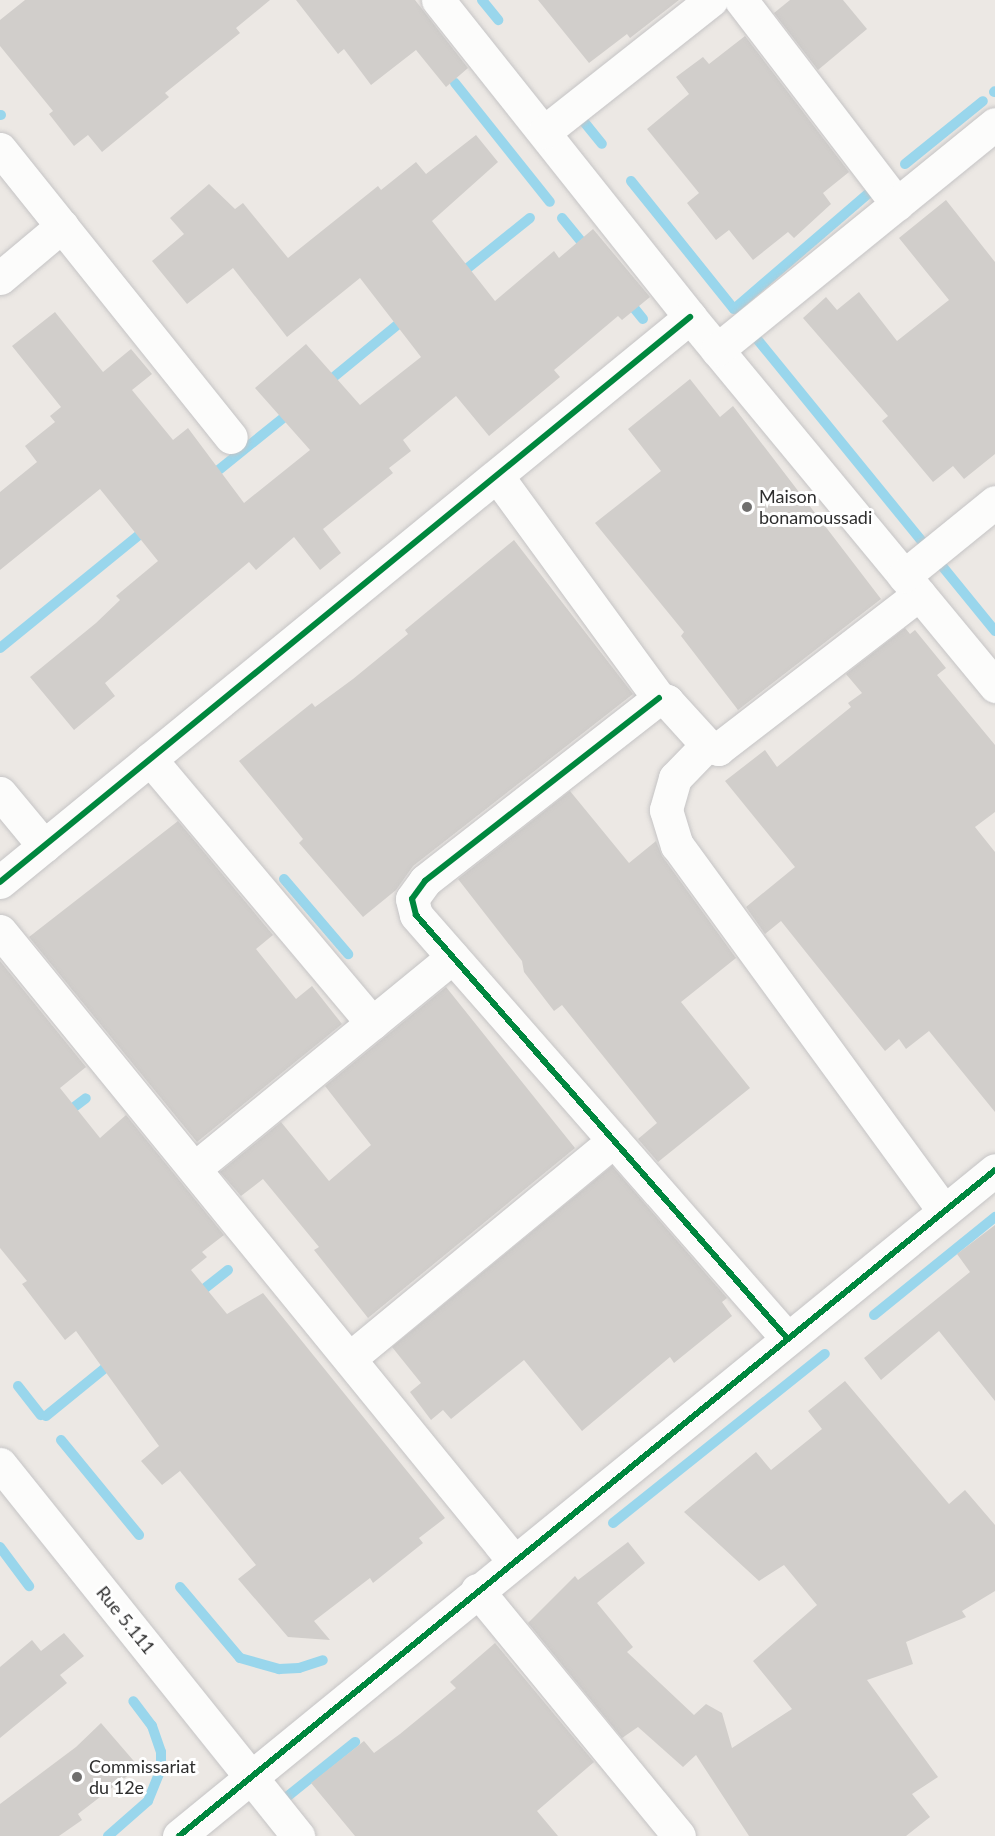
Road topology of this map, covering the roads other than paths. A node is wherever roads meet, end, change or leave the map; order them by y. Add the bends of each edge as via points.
1 (438, 0) edge
2 (711, 0) edge
3 (741, 0) edge
4 (995, 124) edge
5 (544, 132) junction
6 (0, 149) edge
7 (897, 204) junction
8 (62, 226) junction
9 (0, 278) edge
10 (690, 317) junction
11 (717, 350) junction
12 (231, 437) dead end
13 (497, 476) junction
14 (995, 502) edge
15 (912, 585) junction
16 (995, 686) edge
17 (659, 698) junction
18 (707, 746) junction
19 (150, 759) junction
20 (0, 793) edge
21 (44, 846) junction
22 (0, 882) edge
23 (0, 931) edge
24 (453, 957) junction
25 (372, 1023) junction
26 (614, 1140) junction
27 (195, 1168) junction
28 (995, 1170) edge
29 (944, 1211) junction
30 (787, 1338) junction
31 (350, 1358) junction
32 (0, 1464) edge
33 (513, 1560) junction
34 (477, 1590) junction
35 (251, 1776) junction
36 (179, 1836) edge
37 (298, 1836) edge
38 (679, 1836) edge

1 - 5 street
2 - 5 street
3 - 7 street
4 - 7 street
5 - 10 street
6 - 8 street
7 - 11 street
8 - 9 street
8 - 12 street
10 - 11 street
10 - 13 street
11 - 15 street
13 - 17 street
13 - 19 street
14 - 15 street
15 - 16 street
15 - 18 street via 728,744 718,749
17 - 18 street via 667,701
17 - 24 street via 425,881 412,899 416,915
18 - 29 street via 675,778 666,810 677,845
19 - 21 street
19 - 25 street
20 - 21 street
21 - 22 street
23 - 27 street
24 - 25 street
24 - 26 street
25 - 27 street
26 - 30 street
26 - 31 street
27 - 31 street
28 - 29 street
29 - 30 street
30 - 33 street
31 - 33 street
32 - 35 street, Rue 5.111
33 - 34 street
34 - 35 street
34 - 38 street
35 - 36 street
35 - 37 street, Rue 5.111

